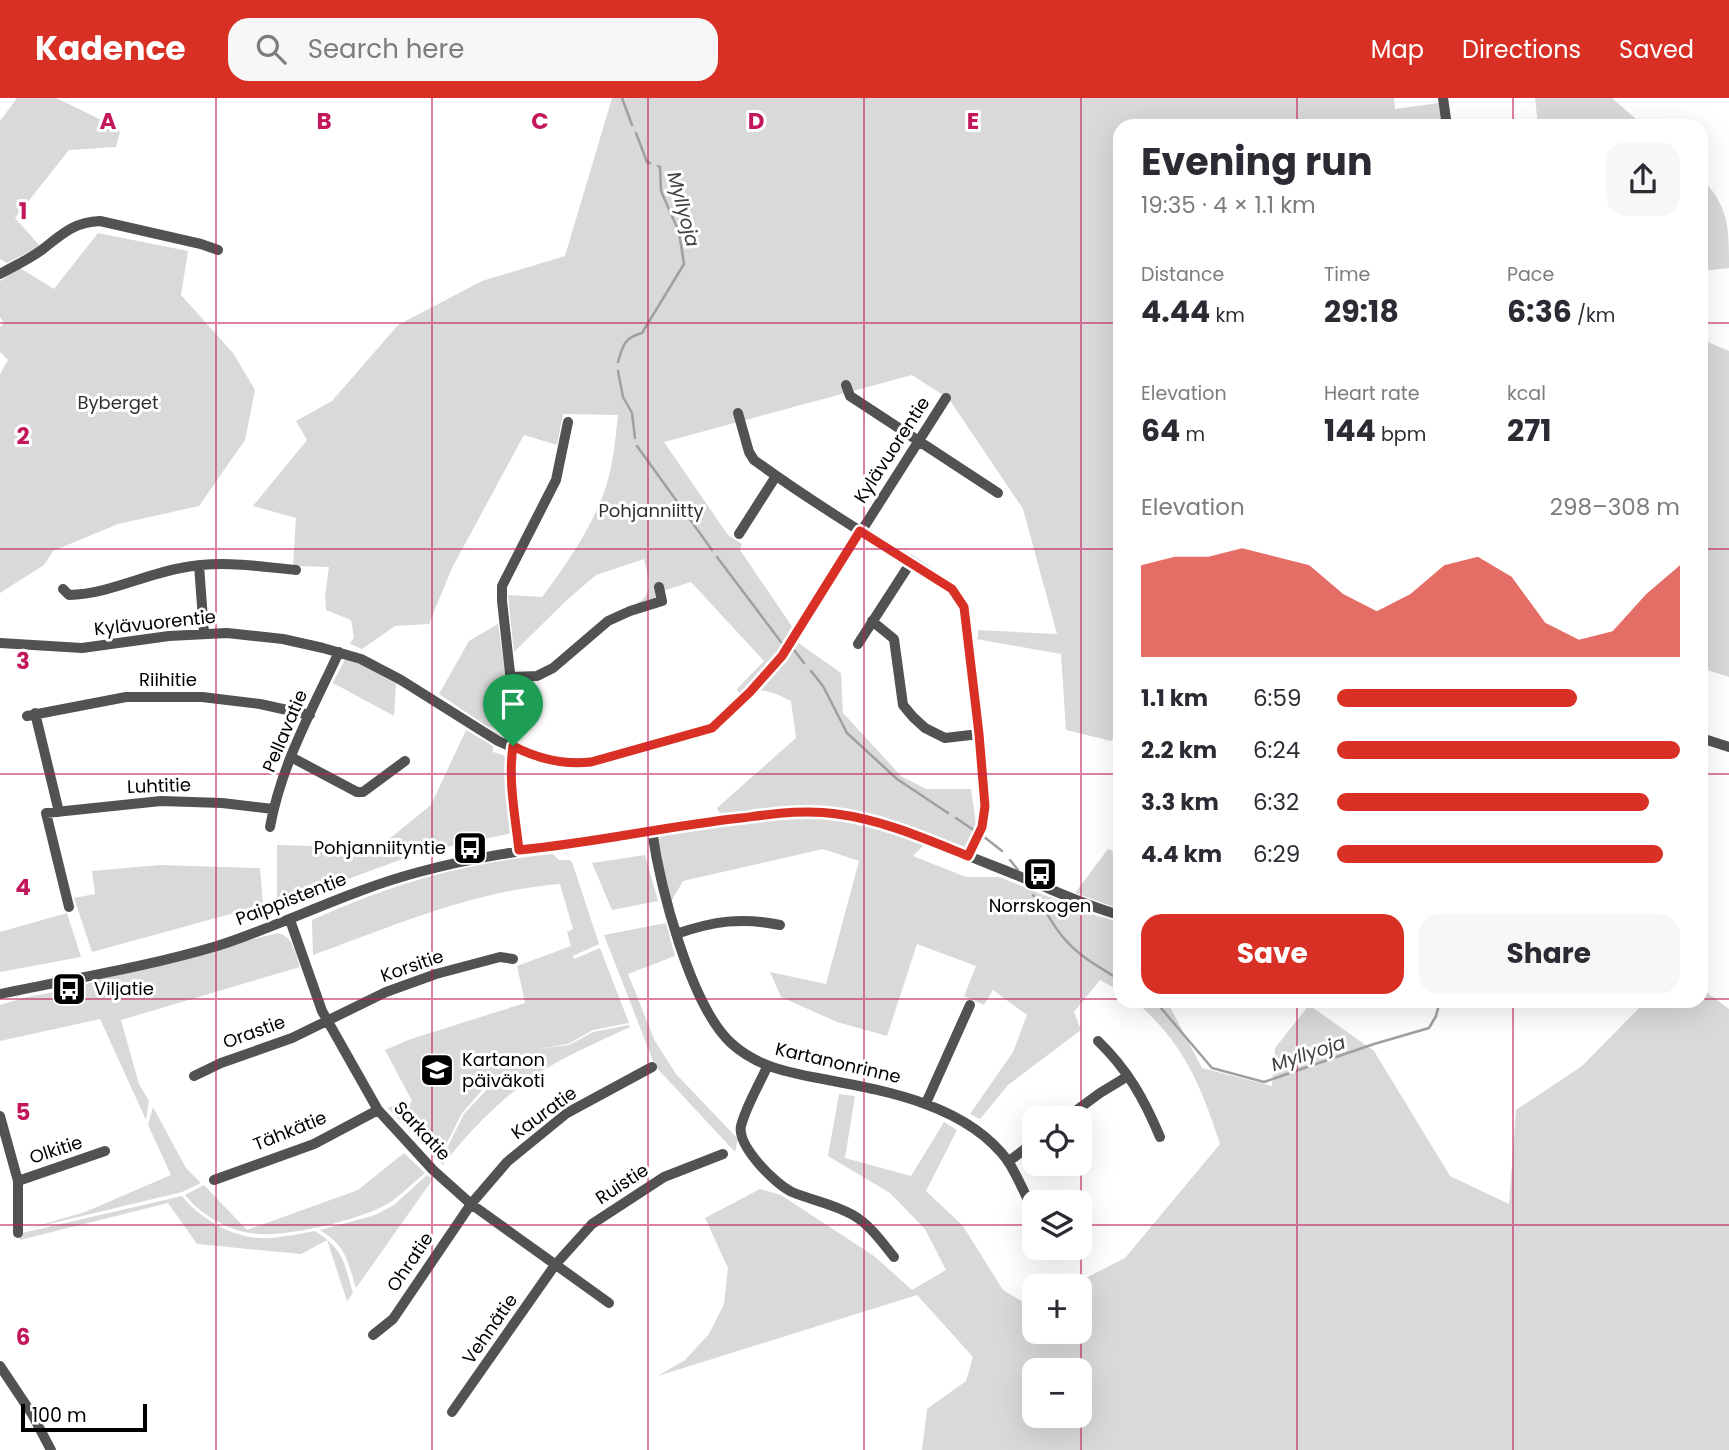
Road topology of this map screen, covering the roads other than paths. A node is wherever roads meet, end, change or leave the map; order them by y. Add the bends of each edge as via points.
1 (1443, 98) edge
2 (1446, 119) edge
3 (218, 250) dead end
4 (0, 274) edge
5 (846, 385) dead end
6 (946, 398) dead end
7 (738, 413) dead end
8 (568, 422) dead end
9 (919, 441) junction
10 (776, 476) junction
11 (998, 493) dead end
12 (860, 531) junction
13 (739, 534) dead end
14 (911, 562) junction
15 (199, 565) junction
16 (296, 570) dead end
17 (659, 587) dead end
18 (63, 589) dead end
19 (872, 621) junction
20 (204, 632) junction
21 (0, 643) edge
22 (858, 643) dead end
23 (339, 652) junction
24 (512, 677) junction
25 (310, 715) junction
26 (979, 734) junction
27 (1708, 740) edge
28 (513, 746) junction
29 (1729, 747) edge
30 (291, 757) junction
31 (405, 761) dead end
32 (273, 809) junction
33 (59, 812) junction
34 (270, 827) dead end
35 (652, 831) junction
36 (519, 850) junction
37 (968, 856) junction
38 (69, 907) dead end
39 (1113, 913) edge
40 (290, 920) junction
41 (780, 925) dead end
42 (676, 934) junction
43 (513, 959) dead end
44 (0, 994) edge
45 (970, 1005) dead end
46 (327, 1021) junction
47 (1098, 1041) dead end
48 (652, 1067) dead end
49 (768, 1067) junction
50 (194, 1076) dead end
51 (1128, 1076) junction
52 (926, 1103) junction
53 (1082, 1106) edge
54 (378, 1111) junction
55 (0, 1115) edge
56 (1160, 1137) dead end
57 (105, 1151) dead end
58 (1022, 1151) edge
59 (723, 1154) dead end
60 (1008, 1162) junction
61 (214, 1180) dead end
62 (18, 1181) junction
63 (1022, 1190) edge
64 (471, 1204) junction
65 (18, 1233) dead end
66 (894, 1257) dead end
67 (555, 1265) junction
68 (609, 1303) dead end
69 (373, 1335) dead end
70 (0, 1367) edge
71 (452, 1412) dead end
72 (51, 1450) edge

1 - 2 street
3 - 4 street via 100,221 87,222 69,228
5 - 9 street via 850,396
6 - 9 street, Kylävuorentie
7 - 10 street via 749,452
8 - 24 street via 556,480 502,586
9 - 11 street
9 - 12 street, Kylävuorentie
10 - 12 street
10 - 13 street
12 - 14 street
12 - 28 street, Kylävuorentie via 782,656 708,731 578,763 532,756
14 - 19 street
14 - 26 street via 952,589 964,607
15 - 16 street
15 - 18 street via 94,593 69,595
15 - 20 street
17 - 24 street via 662,601 608,621 553,668 537,676
19 - 22 street
19 - 26 street via 894,639 903,705 913,717 945,738
20 - 21 street, Kylävuorentie via 82,648
20 - 23 street, Kylävuorentie via 283,639
23 - 25 street, Pellavatie
23 - 28 street, Kylävuorentie via 391,675
24 - 28 street
25 - 30 street, Pellavatie
25 - 33 street, Riihitie via 202,696 126,697 31,715
26 - 37 street via 985,806 982,827
27 - 29 street
28 - 36 street
30 - 31 street via 356,792 363,792
30 - 32 street, Pellavatie
32 - 33 street, Luhtitie via 161,801
32 - 34 street, Pellavatie
33 - 38 street, Luhtitie via 46,813
35 - 36 street, Paippistentie
35 - 37 street, Paippistentie via 820,812 883,824
35 - 42 street, Kartanonrinne
36 - 40 street, Paippistentie via 416,873
37 - 39 street, Paippistentie
40 - 44 street, Paippistentie via 180,956
40 - 46 street, Sarkatie
41 - 42 street via 753,919 718,922
42 - 49 street, Kartanonrinne via 713,1019 730,1042
43 - 46 street, Korsitie via 500,957 436,974
45 - 52 street
46 - 50 street, Orastie
46 - 54 street, Sarkatie
47 - 51 street
48 - 64 street, Kauratie via 567,1113 507,1162
49 - 52 street, Kartanonrinne
49 - 66 street via 741,1128 746,1149 790,1191 852,1214 872,1229
51 - 53 street
51 - 56 street
52 - 60 street, Kartanonrinne via 959,1119
54 - 61 street, Tähkätie via 314,1144
54 - 64 street, Sarkatie
55 - 62 street
57 - 62 street, Olkitie
58 - 60 street
59 - 67 street, Ruistie via 664,1177 592,1224
60 - 63 street, Kartanonrinne
62 - 65 street
64 - 67 street, Sarkatie
64 - 69 street, Ohratie via 393,1319
67 - 68 street, Sarkatie
67 - 71 street, Vehnätie
70 - 72 street

